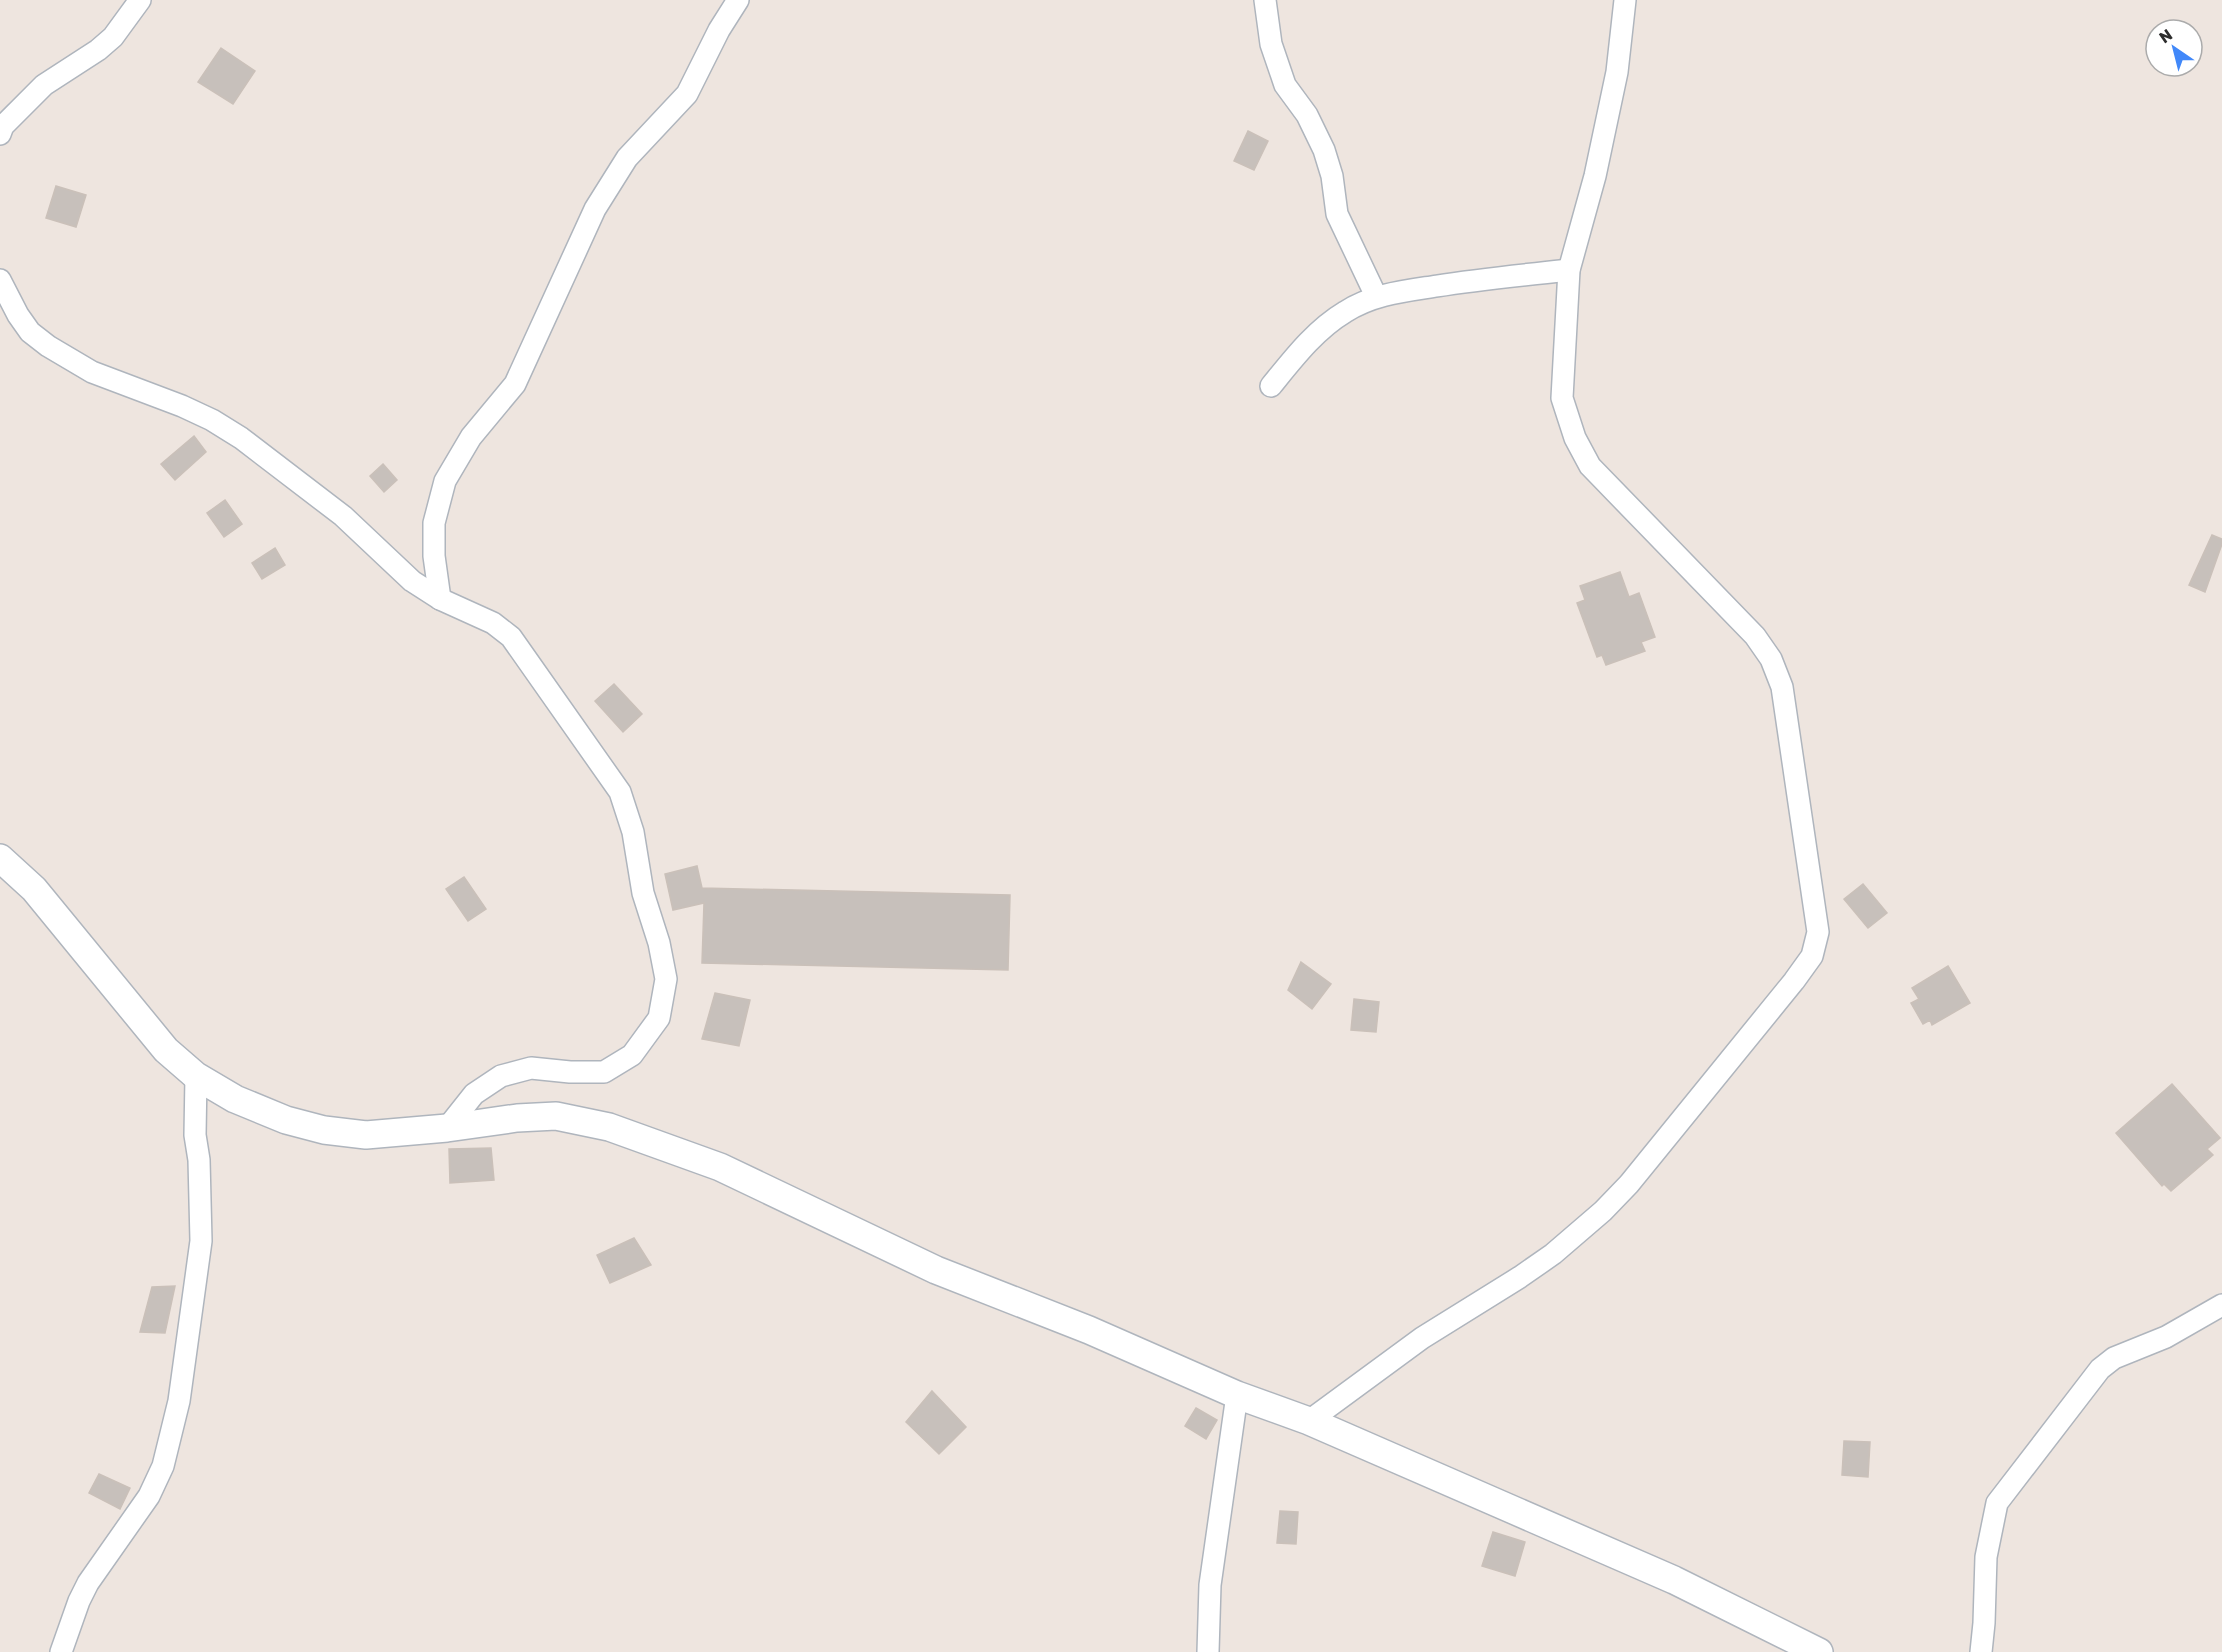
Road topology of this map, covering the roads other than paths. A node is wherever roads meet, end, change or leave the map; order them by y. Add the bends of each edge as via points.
1 (140, 0) edge
2 (738, 0) edge
3 (1265, 0) edge
4 (1625, 0) edge
5 (1, 129) edge
6 (1569, 270) junction
7 (0, 280) edge
8 (1376, 296) junction
9 (1271, 386) dead end
10 (440, 599) junction
11 (0, 858) edge
12 (196, 1076) junction
13 (447, 1128) junction
14 (2222, 1305) edge
15 (1237, 1395) junction
16 (1309, 1420) junction
17 (62, 1652) edge
18 (1208, 1652) edge
19 (1819, 1652) edge
20 (1981, 1652) edge

1 - 5 street via 113,38 44,85
2 - 10 street via 687,94 627,158 595,209 515,384 471,437 445,481 434,523
3 - 8 street via 1270,44 1285,85 1307,115 1324,150 1332,176 1336,214
4 - 6 street via 1617,72 1595,176
6 - 8 street
6 - 16 street via 1562,398 1575,438 1590,466 1755,636 1771,659 1782,687 1818,932 1812,956 1794,981 1603,1211 1553,1254 1422,1338
7 - 10 street via 30,332 48,346 92,372 183,406 242,438 343,516 412,581
8 - 9 street via 1328,324
10 - 13 street via 493,623 511,637 621,792 666,979 659,1018 632,1055 603,1072 531,1068 501,1076 474,1094
11 - 12 street via 34,889 166,1050
12 - 13 street via 235,1099 324,1131 366,1135
12 - 17 street via 201,1241 179,1401 163,1466 149,1496 88,1583
13 - 15 street via 556,1116 609,1126 720,1167 936,1270 1089,1330
14 - 20 street via 2166,1337 2114,1358 2100,1369 1997,1503 1986,1557
15 - 16 street
15 - 18 street via 1210,1585
16 - 19 street via 1674,1580

